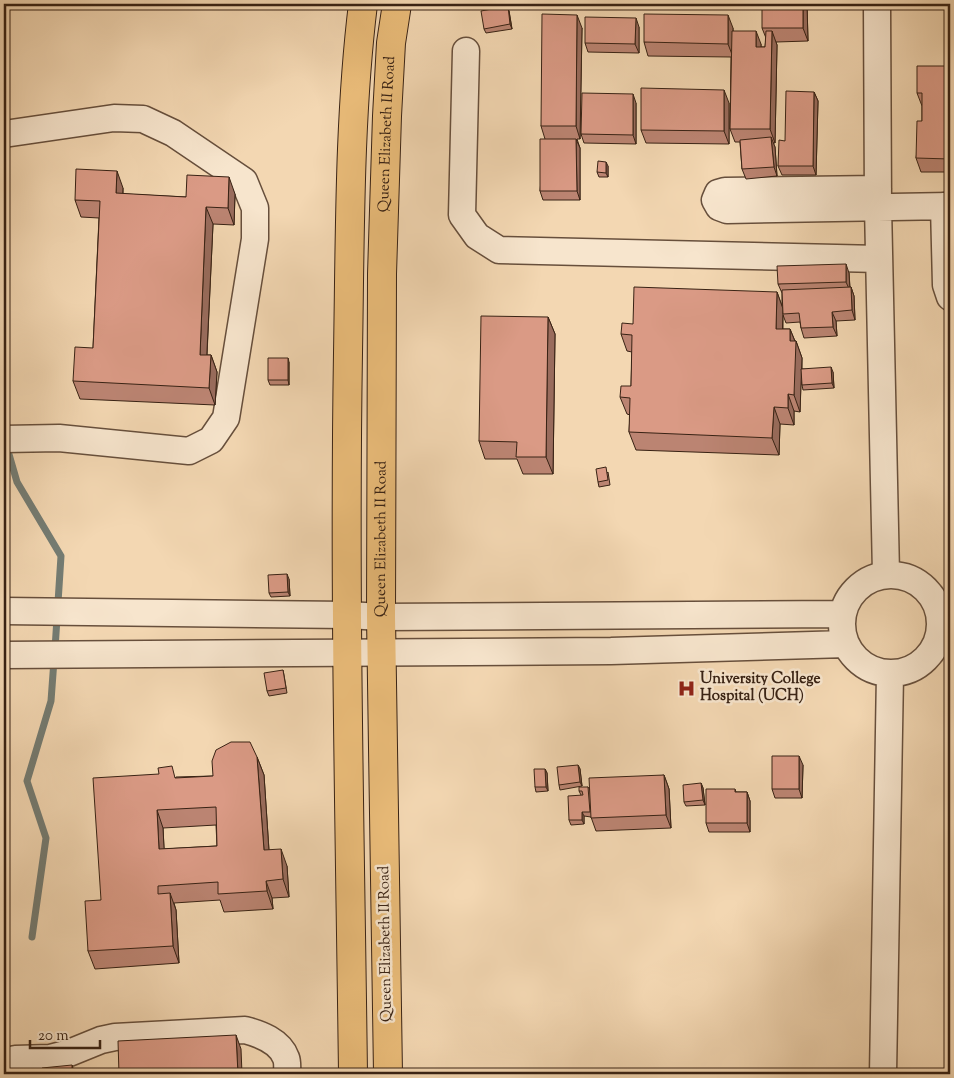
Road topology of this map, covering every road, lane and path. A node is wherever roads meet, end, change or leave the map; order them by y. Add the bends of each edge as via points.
1 (363, 4) edge
2 (397, 4) edge
3 (877, 4) edge
4 (466, 51) dead end
5 (355, 114) junction
6 (387, 116) junction
7 (4, 134) edge
8 (878, 198) junction
9 (947, 206) edge
10 (879, 259) junction
11 (950, 297) edge
12 (10, 439) edge
13 (886, 574) junction
14 (4, 611) edge
15 (348, 614) junction
16 (843, 614) junction
17 (609, 615) junction
18 (381, 616) junction
19 (945, 623) edge
20 (846, 644) junction
21 (611, 651) junction
22 (382, 653) junction
23 (348, 654) junction
24 (4, 655) edge
25 (890, 674) junction
26 (4, 1067) edge
27 (288, 1074) edge
28 (353, 1074) edge
29 (388, 1074) edge
30 (883, 1074) edge

1 - 5 highway
2 - 6 highway, Queen Elizabeth II Road via 391,43
3 - 8 street
4 - 10 street via 462,215 477,236 499,250
5 - 6 highway
5 - 15 highway via 349,275
6 - 18 highway, Queen Elizabeth II Road via 382,274
7 - 12 street via 114,118 143,119 173,133 244,181 255,208 255,239 226,418 211,440 189,451 59,438
8 - 8 street via 725,191 718,193 714,200 727,210
8 - 9 street
8 - 10 street
9 - 11 street via 946,285
10 - 13 street
13 - 16 street via 859,585
13 - 19 street via 901,575 921,584 935,601
14 - 15 street
15 - 18 street
15 - 23 highway
16 - 17 street
16 - 20 street
17 - 18 street
17 - 21 street
18 - 22 highway, Queen Elizabeth II Road
19 - 25 street via 927,657 907,671
20 - 21 street
20 - 25 street via 861,663
21 - 22 street
22 - 23 street
22 - 29 highway, Queen Elizabeth II Road
23 - 24 street
23 - 28 highway
25 - 30 street
26 - 27 street via 14,1059 50,1058 115,1037 245,1030 276,1044 286,1058

